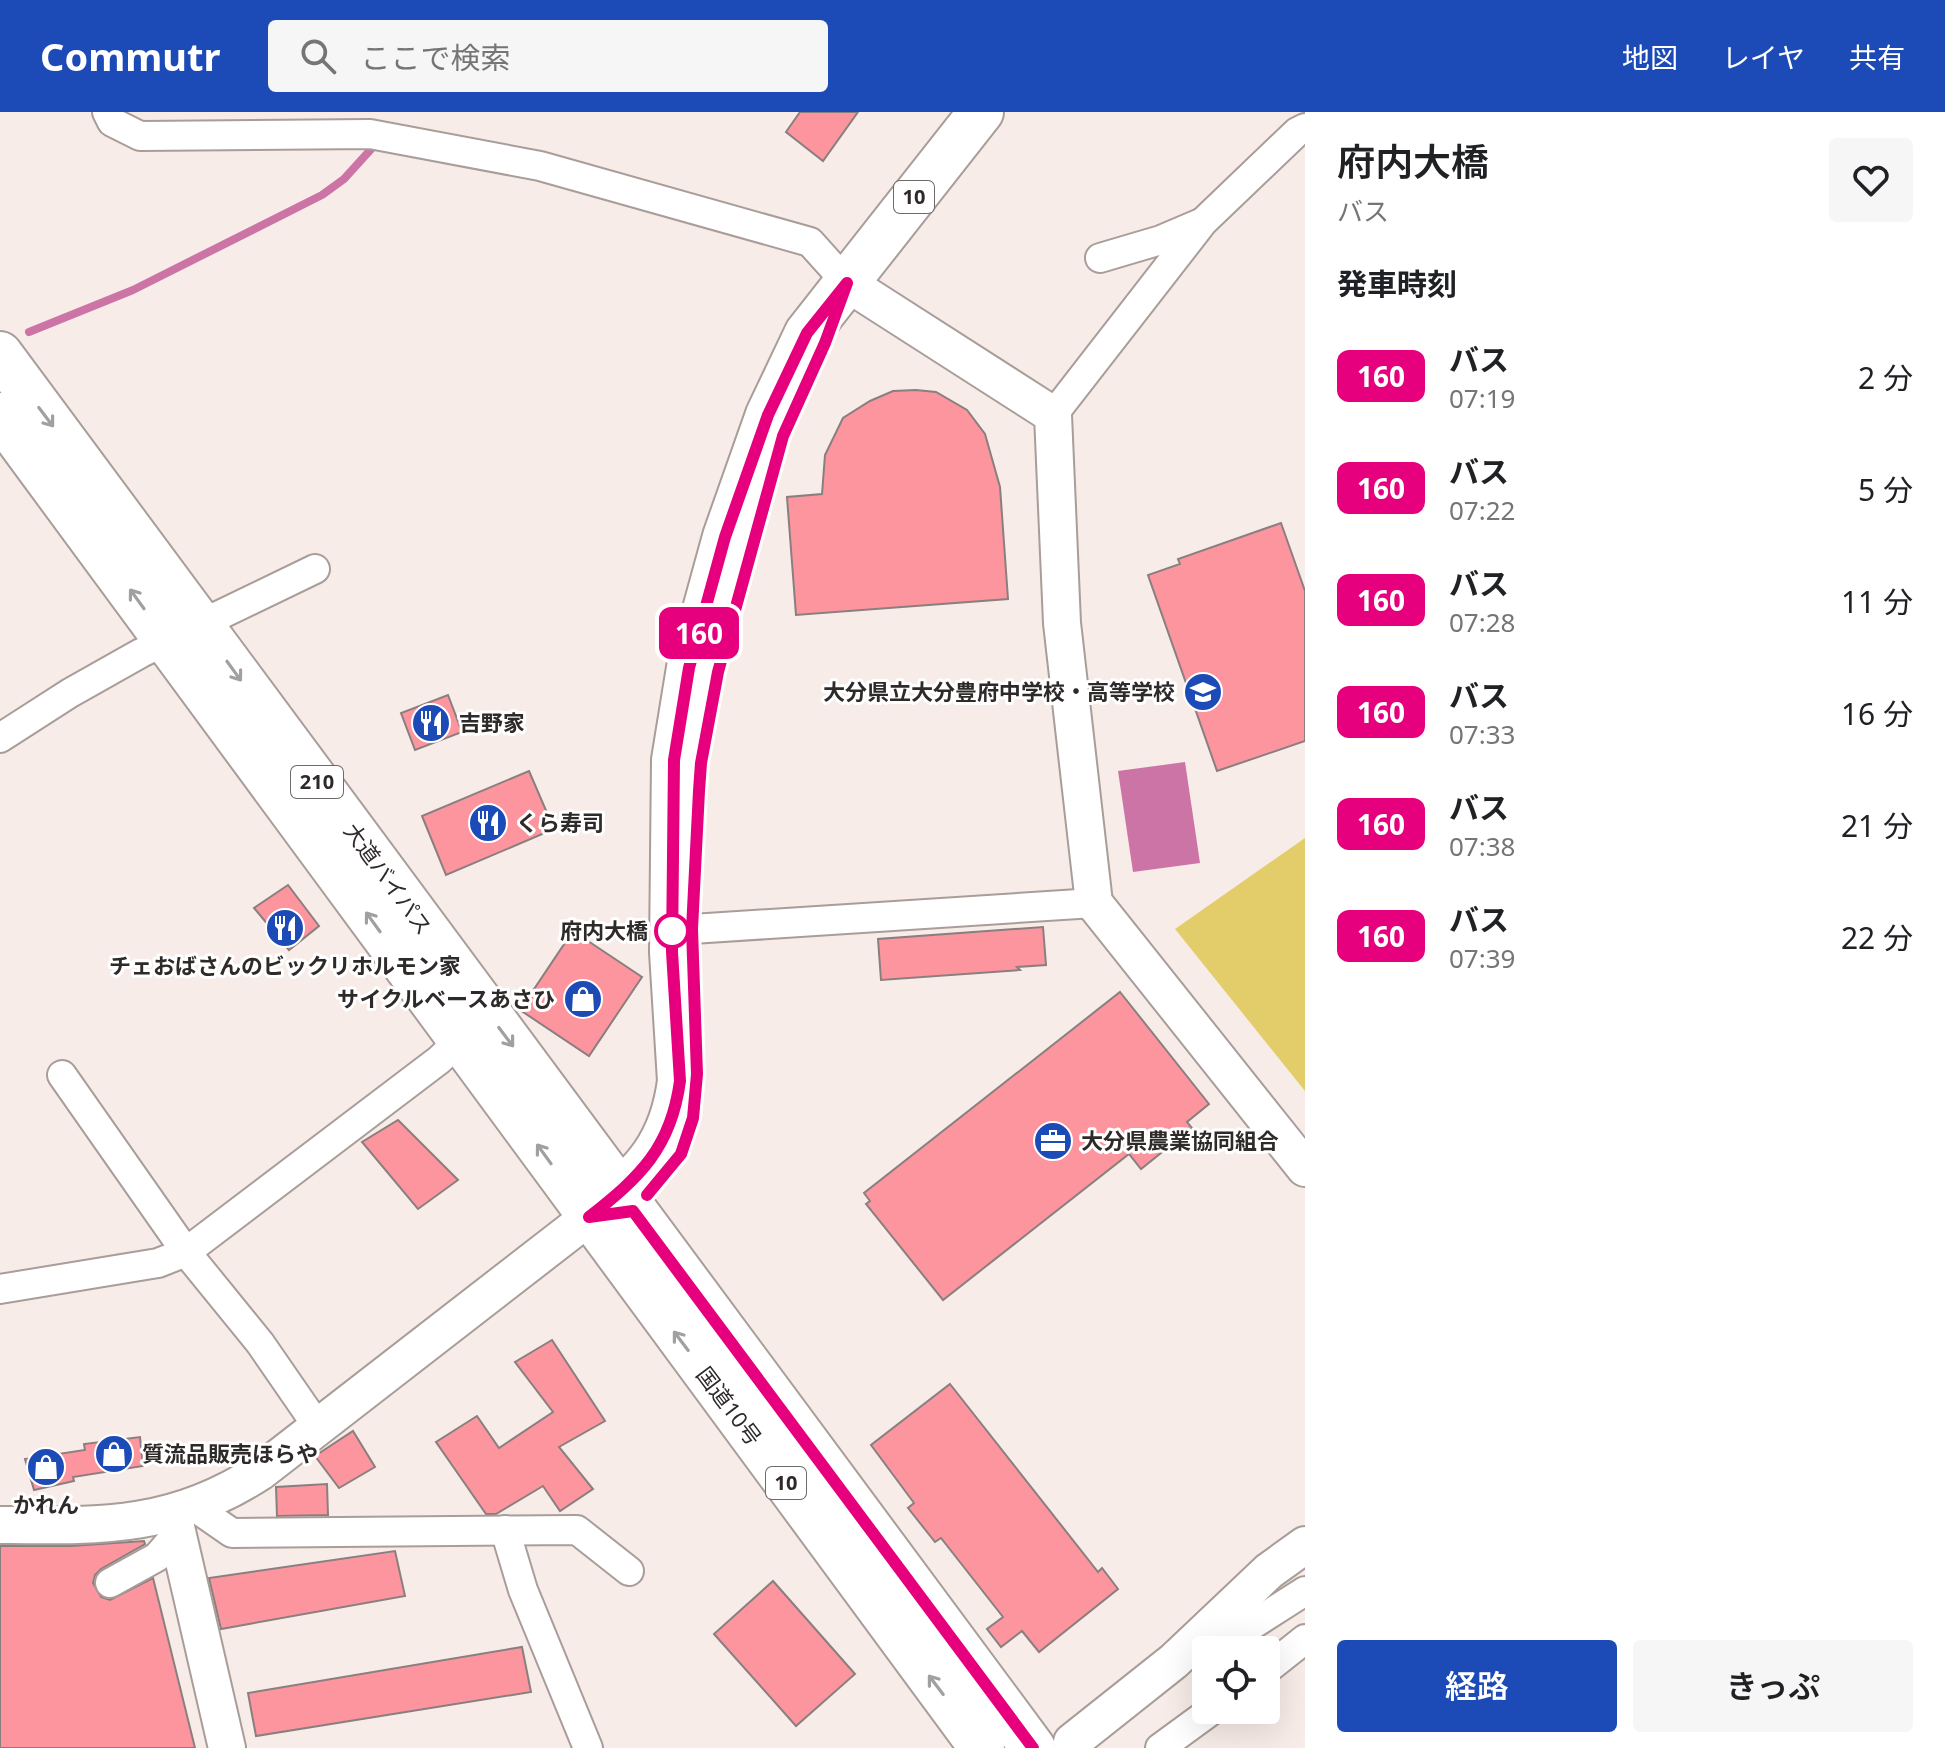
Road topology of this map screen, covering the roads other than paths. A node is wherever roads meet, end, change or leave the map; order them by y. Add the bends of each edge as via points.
1 (107, 112) edge
2 (981, 112) edge
3 (372, 123) edge
4 (1305, 128) edge
5 (1203, 222) junction
6 (1100, 258) dead end
7 (847, 283) junction
8 (0, 354) edge
9 (0, 415) edge
10 (1053, 415) junction
11 (315, 569) dead end
12 (183, 632) junction
13 (0, 738) edge
14 (1094, 903) junction
15 (692, 929) junction
16 (460, 1040) junction
17 (62, 1075) dead end
18 (1305, 1168) edge
19 (614, 1207) junction
20 (186, 1252) junction
21 (0, 1289) edge
22 (318, 1427) junction
23 (181, 1518) junction
24 (0, 1525) edge
25 (505, 1530) junction
26 (1305, 1545) edge
27 (629, 1571) dead end
28 (110, 1583) dead end
29 (1305, 1591) edge
30 (1235, 1636) edge
31 (1305, 1639) edge
32 (1190, 1658) edge
33 (1280, 1659) edge
34 (1193, 1724) edge
35 (1052, 1745) edge
36 (227, 1748) edge
37 (588, 1748) edge
38 (982, 1748) edge
39 (1160, 1748) edge

1 - 3 street via 112,122 140,136
2 - 7 highway, 10
3 - 7 street via 810,242
4 - 5 street
5 - 6 street
5 - 10 street
7 - 10 street
7 - 15 highway, 10 via 783,436 718,672 701,763
7 - 19 highway, 10 via 807,333 768,415 725,537 689,668 674,760 672,952 678,1092 661,1147
8 -> 12 highway, 大道バイパス / 210
12 -> 9 highway, 大道バイパス / 210
10 - 14 street via 1062,623
11 - 12 street
12 - 13 street
16 -> 12 highway, 大道バイパス / 210
12 -> 19 highway, 大道バイパス / 210
14 - 15 street
14 - 18 street
15 - 19 highway, 10 via 697,1074 693,1118 681,1154
19 -> 16 highway, 大道バイパス / 210
16 - 20 street
17 - 20 street
19 - 22 street
19 - 35 highway, 国道10号 / 10
38 -> 19 highway, 国道10号 / 10
20 - 21 street via 158,1263
20 - 22 street via 260,1343
22 - 23 street via 239,1485
23 - 24 street via 96,1526
23 - 25 street via 232,1533
23 - 28 street via 157,1557
23 - 36 street
25 - 27 street via 577,1530
25 - 37 street via 523,1590
26 - 32 street via 1269,1571
29 - 30 street
31 - 33 street
32 - 35 street
34 - 39 street

